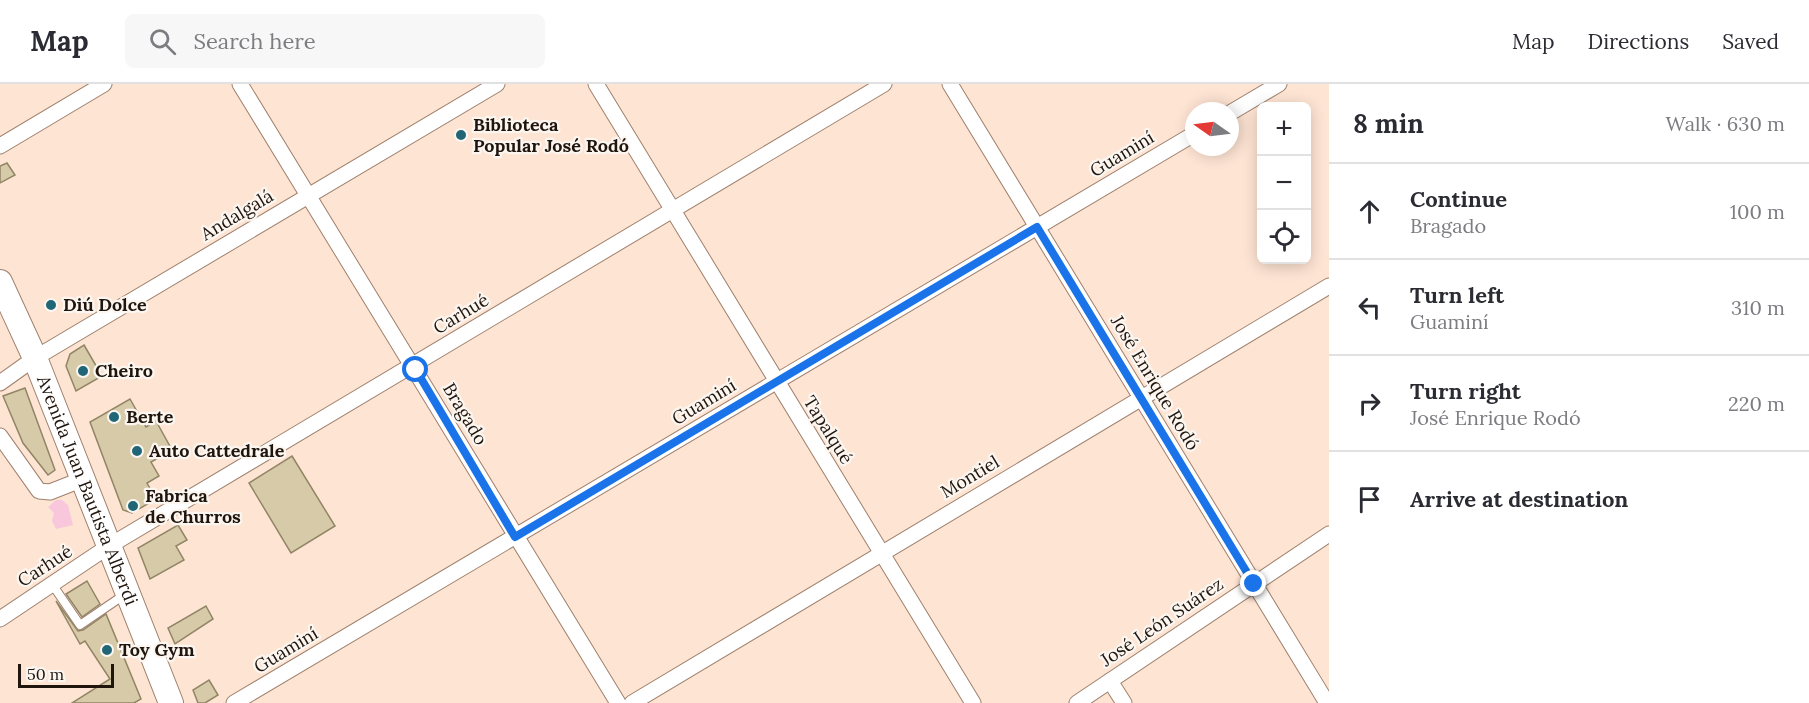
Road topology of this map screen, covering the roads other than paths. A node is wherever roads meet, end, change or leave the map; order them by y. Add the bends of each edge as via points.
1 (104, 84) edge
2 (240, 84) edge
3 (496, 84) edge
4 (596, 84) edge
5 (884, 84) edge
6 (950, 84) edge
7 (1279, 84) edge
8 (1239, 108) edge
9 (1185, 139) edge
10 (0, 146) edge
11 (309, 195) junction
12 (673, 210) junction
13 (1037, 227) junction
14 (0, 282) edge
15 (1329, 286) edge
16 (35, 358) junction
17 (413, 365) junction
18 (776, 382) junction
19 (0, 383) edge
20 (1141, 398) junction
21 (0, 436) edge
22 (83, 479) junction
23 (1329, 534) edge
24 (515, 537) junction
25 (109, 546) junction
26 (881, 553) junction
27 (52, 584) junction
28 (1254, 584) junction
29 (128, 593) junction
30 (0, 619) edge
31 (1110, 681) junction
32 (171, 703) edge
33 (234, 703) edge
34 (618, 703) edge
35 (632, 703) edge
36 (973, 703) edge
37 (1077, 703) edge
38 (1124, 703) edge
39 (1327, 703) edge

1 - 10 street
2 - 11 street, Bragado
3 - 11 street, Andalgalá
4 - 12 street, Tapalqué
5 - 12 street, Carhué
6 - 13 street, José Enrique Rodó
7 - 8 street
9 - 13 street, Guaminí
11 - 16 street, Andalgalá
11 - 17 street, Bragado
12 - 17 street, Carhué
12 - 18 street, Tapalqué
13 - 18 street, Guaminí
13 - 20 street, José Enrique Rodó
14 - 16 main road, Avenida Juan Bautista Alberdi
15 - 20 street, Montiel
16 - 19 street, Andalgalá
16 - 22 main road, Avenida Juan Bautista Alberdi
17 - 24 street, Bragado
17 - 25 street, Carhué
18 - 24 street, Guaminí
18 - 26 street, Tapalqué
20 - 26 street, Montiel
20 - 28 street, José Enrique Rodó
21 - 22 street via 39,491 50,492
22 - 25 main road, Avenida Juan Bautista Alberdi
23 - 28 street, José León Suárez
24 - 33 street, Guaminí
24 - 34 street, Bragado
25 - 27 street, Carhué
25 - 29 main road, Avenida Juan Bautista Alberdi
26 - 35 street, Montiel
26 - 36 street, Tapalqué
27 - 29 lane via 80,626
27 - 30 street, Carhué
28 - 31 street, José León Suárez
28 - 39 street, José Enrique Rodó
29 - 32 main road, Avenida Juan Bautista Alberdi
31 - 37 street, José León Suárez
31 - 38 street

